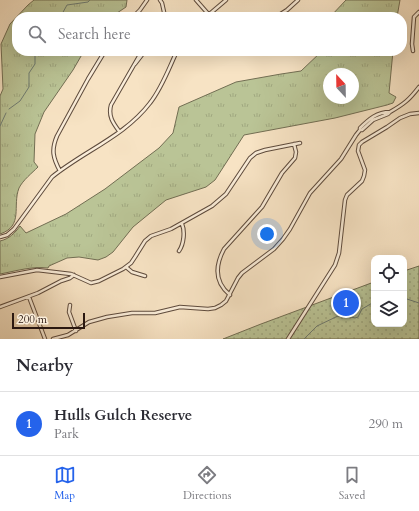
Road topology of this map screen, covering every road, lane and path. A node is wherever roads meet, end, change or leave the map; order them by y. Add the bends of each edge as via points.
1 (147, 0) edge
2 (160, 0) edge
3 (196, 0) edge
4 (226, 0) edge
5 (298, 0) edge
6 (138, 12) edge
7 (164, 12) edge
8 (206, 12) edge
9 (214, 12) edge
10 (284, 12) edge
11 (419, 12) edge
12 (413, 51) dead end
13 (102, 56) edge
14 (139, 56) edge
15 (142, 56) edge
16 (175, 56) edge
17 (135, 64) junction
18 (419, 87) edge
19 (419, 113) edge
20 (119, 131) junction
21 (300, 143) dead end
22 (294, 144) junction
23 (60, 171) junction
24 (182, 224) junction
25 (0, 238) edge
26 (179, 251) dead end
27 (126, 267) junction
28 (74, 275) junction
29 (145, 276) dead end
30 (0, 277) edge
31 (230, 295) junction
32 (29, 296) junction
33 (70, 305) dead end
34 (0, 307) edge
35 (76, 331) junction
36 (45, 339) edge
37 (53, 339) edge
38 (288, 339) edge

1 - 6 street
2 - 7 street
3 - 8 street
4 - 9 street
5 - 10 street
11 - 12 street via 414,18
13 - 23 street via 54,143 54,158
14 - 17 street
15 - 17 street
16 - 20 street via 156,94 144,111
17 - 20 street via 113,101 110,111 110,118
18 - 31 street via 404,104 390,112 372,117 360,128 341,159 310,193 283,239 242,273
19 - 38 street via 400,118 359,145 364,176 345,200 339,253 335,265
20 - 23 street
21 - 22 street
22 - 24 street via 256,153 220,200
22 - 31 street via 295,158 282,173 262,207 221,255 218,277
23 - 25 street via 47,183 11,232
24 - 26 street via 183,245
24 - 27 street via 147,239
27 - 28 street via 98,281 91,282
27 - 29 street
28 - 30 street via 36,270
28 - 32 street
31 - 35 street via 226,302 215,308 180,307 155,313 107,317 89,322
32 - 34 street
32 - 36 street
33 - 35 street via 69,312
35 - 37 street

